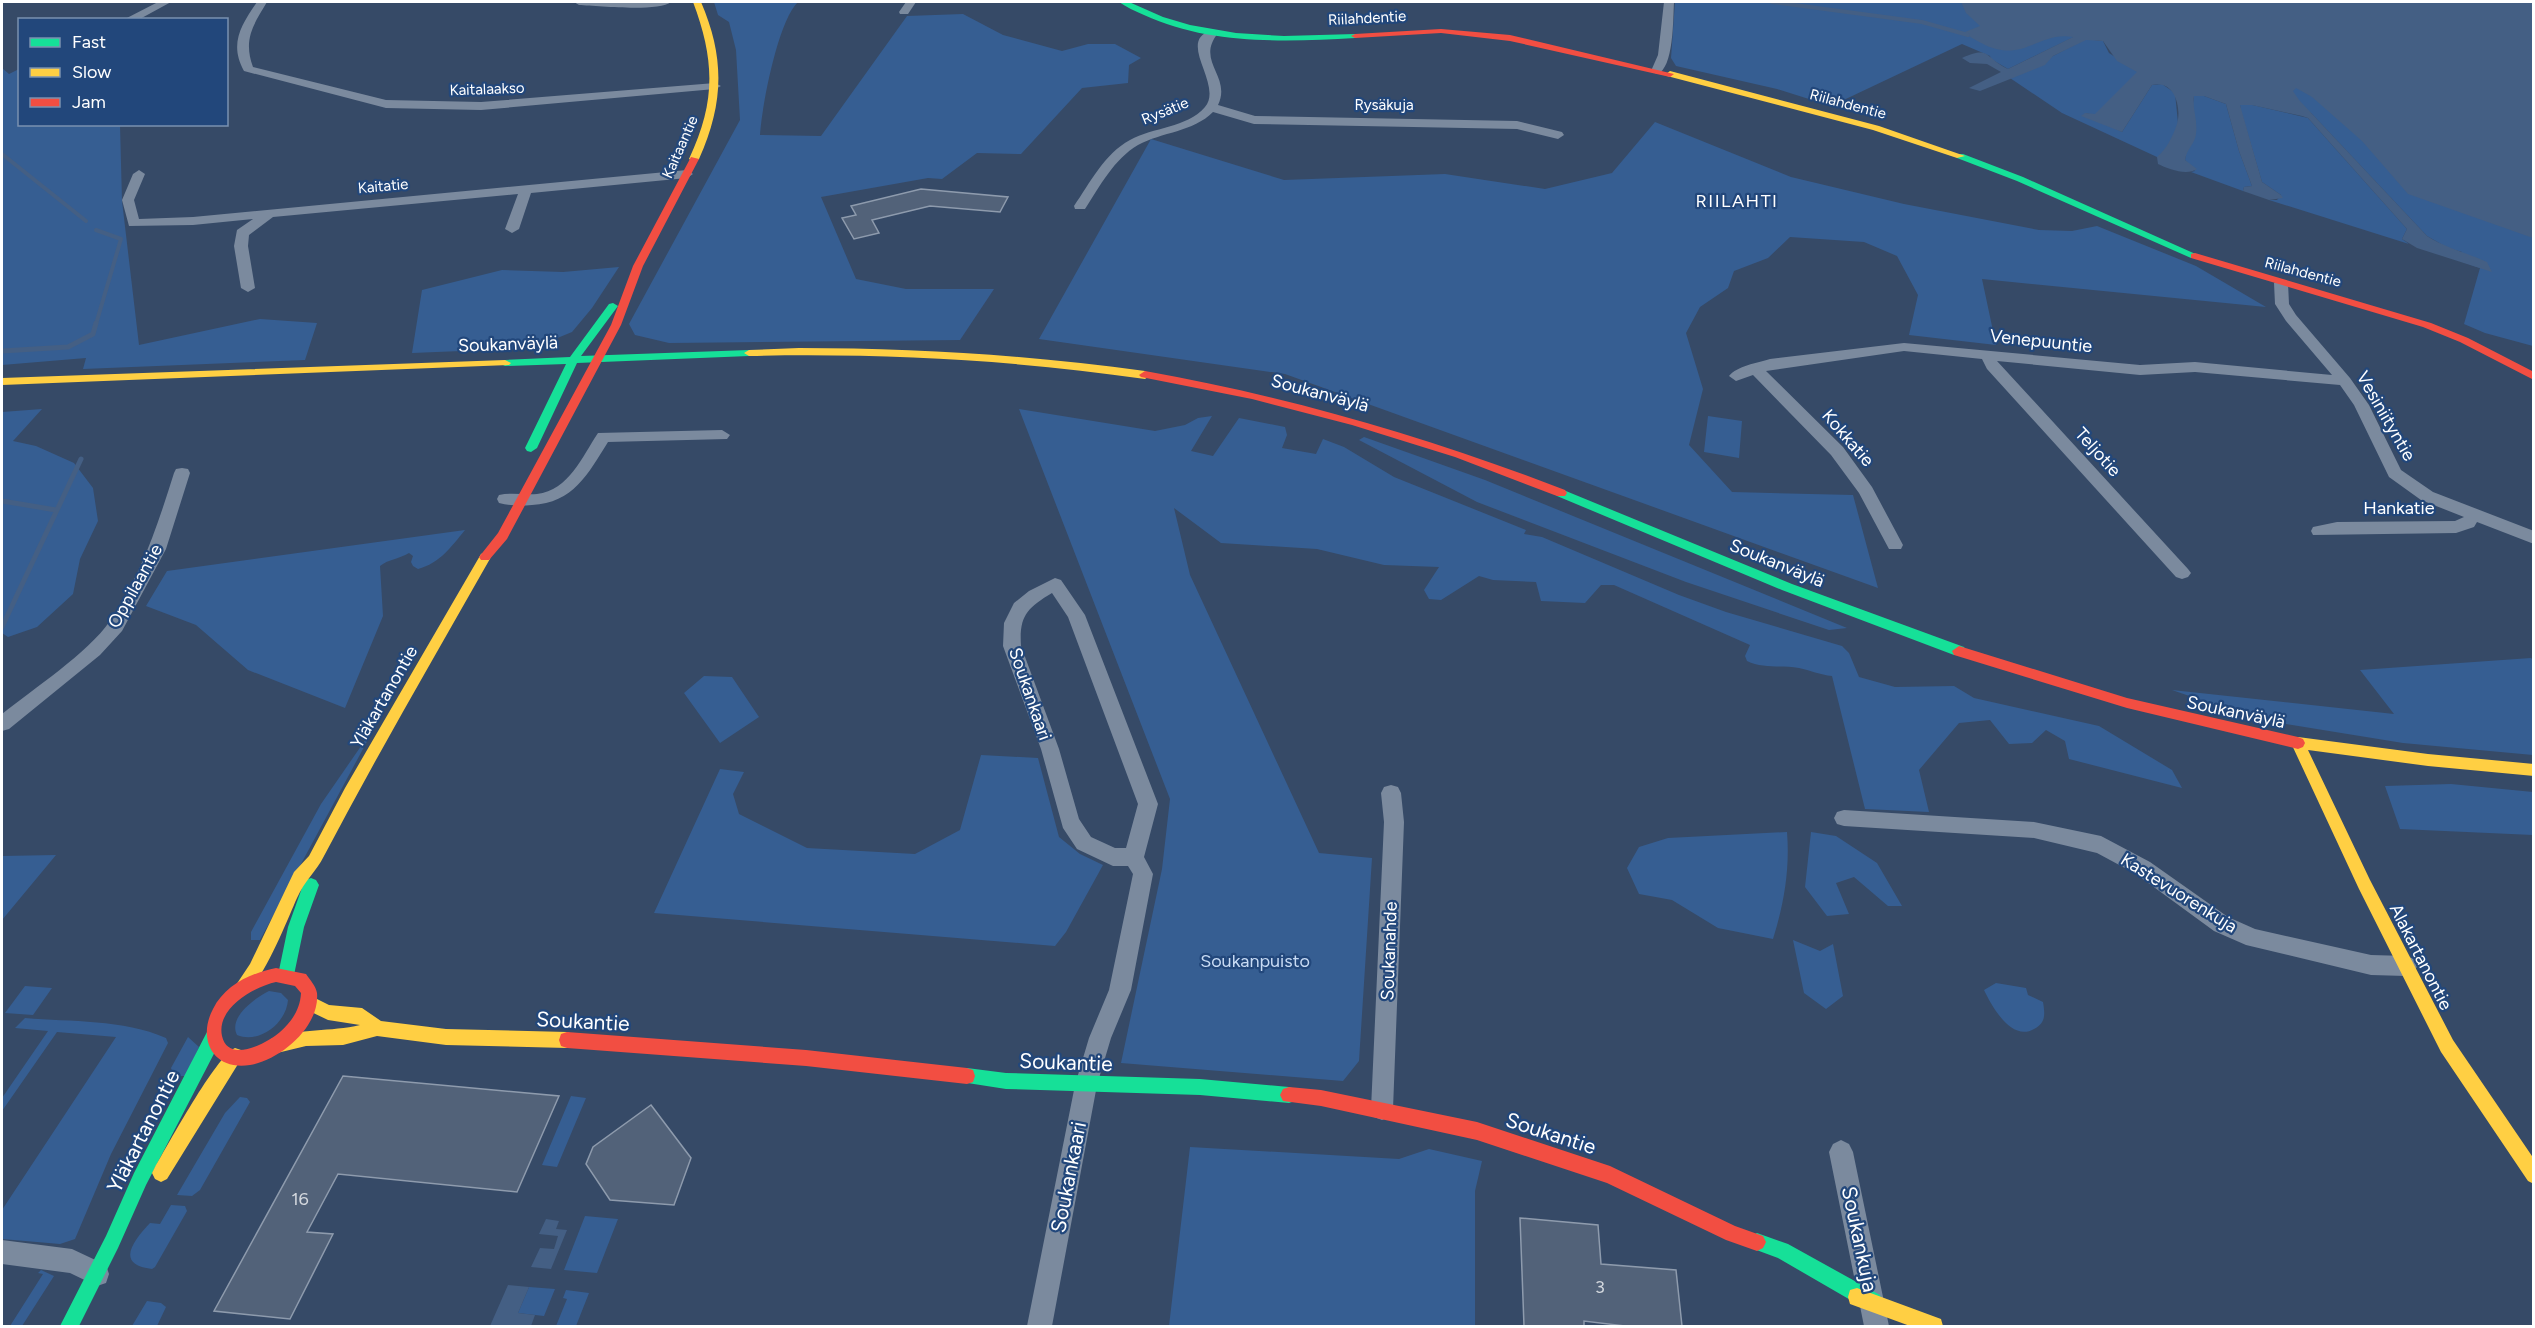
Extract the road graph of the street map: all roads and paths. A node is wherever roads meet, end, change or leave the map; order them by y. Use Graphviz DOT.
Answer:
graph roads {
  1 [pos="166,2"];
  2 [pos="262,2"];
  3 [pos="579,2"];
  4 [pos="666,2"];
  5 [pos="697,2"];
  6 [pos="911,2"];
  7 [pos="1123,2"];
  8 [pos="1669,2"];
  9 [pos="904,12"];
  10 [pos="132,18"];
  11 [pos="1212,33"];
  12 [pos="1658,71"];
  13 [pos="715,86"];
  14 [pos="1211,107"];
  15 [pos="1558,135"];
  16 [pos="140,174"];
  17 [pos="687,174"];
  18 [pos="526,190"];
  19 [pos="1080,206"];
  20 [pos="272,213"];
  21 [pos="512,229"];
  22 [pos="2281,284"];
  23 [pos="248,288"];
  24 [pos="624,295"];
  25 [pos="1988,355"];
  26 [pos="574,359"];
  27 [pos="598,359"];
  28 [pos="1015,361"];
  29 [pos="862,366"];
  30 [pos="1755,368"];
  31 [pos="608,374"];
  32 [pos="589,375"];
  33 [pos="560,376"];
  34 [pos="1737,376"];
  35 [pos="2534,377"];
  36 [pos="2345,381"];
  37 [pos="2,382"];
  38 [pos="101,392"];
  39 [pos="11,396"];
  40 [pos="722,435"];
  41 [pos="525,460"];
  42 [pos="182,473"];
  43 [pos="509,499"];
  44 [pos="2474,515"];
  45 [pos="492,527"];
  46 [pos="2319,531"];
  47 [pos="2534,538"];
  48 [pos="1895,545"];
  49 [pos="488,552"];
  50 [pos="2182,573"];
  51 [pos="2,724"];
  52 [pos="2298,743"];
  53 [pos="2534,770"];
  54 [pos="1391,793"];
  55 [pos="1844,818"];
  56 [pos="1134,856"];
  57 [pos="314,861"];
  58 [pos="2406,966"];
  59 [pos="286,975"];
  60 [pos="242,988"];
  61 [pos="309,1004"];
  62 [pos="377,1028"];
  63 [pos="213,1038"];
  64 [pos="277,1045"];
  65 [pos="235,1056"];
  66 [pos="1086,1085"];
  67 [pos="1382,1109"];
  68 [pos="1841,1152"];
  69 [pos="2534,1175"];
  70 [pos="1732,1234"];
  71 [pos="112,1242"];
  72 [pos="2,1252"];
  73 [pos="1771,1262"];
  74 [pos="1789,1271"];
  75 [pos="97,1274"];
  76 [pos="1875,1314"];
  77 [pos="69,1326"];
  78 [pos="1039,1326"];
  79 [pos="1934,1326"];
  1 -- 10 [label="street"];
  2 -- 13 [label="street, Kaitalaakso"];
  3 -- 4 [label="street"];
  5 -- 13 [label="main road, Kaitaantie"];
  6 -- 9 [label="street"];
  7 -- 11 [label="main road, Riilahdentie"];
  8 -- 12 [label="street"];
  11 -- 12 [label="main road, Riilahdentie"];
  11 -- 14 [label="street, Rysätie"];
  12 -- 22 [label="main road, Riilahdentie"];
  13 -- 17 [label="main road, Kaitaantie"];
  14 -- 15 [label="street, Rysäkuja"];
  14 -- 19 [label="street, Rysätie"];
  16 -- 20 [label="street, Kaitatie"];
  17 -- 18 [label="street, Kaitatie"];
  17 -- 24 [label="main road, Kaitaantie"];
  18 -- 20 [label="street, Kaitatie"];
  18 -- 21 [label="street"];
  20 -- 23 [label="street"];
  22 -- 35 [label="main road, Riilahdentie"];
  22 -- 36 [label="street, Vesiniityntie"];
  24 -- 26 [label="main road, Kaitaantie"];
  24 -- 27 [label="main road, Kaitaantie"];
  25 -- 30 [label="street, Venepuuntie"];
  25 -- 36 [label="street, Venepuuntie"];
  25 -- 50 [label="street, Teljotie"];
  26 -- 27 [label="main road, Soukanväylä"];
  26 -- 33 [label="main road, Kaitaantie"];
  26 -- 37 [label="main road, Soukanväylä"];
  27 -- 28 [label="main road, Soukanväylä"];
  27 -- 32 [label="main road, Kaitaantie"];
  28 -- 29 [label="main road, Soukanväylä"];
  28 -- 52 [label="main road, Soukanväylä"];
  30 -- 34 [label="street, Venepuuntie"];
  30 -- 48 [label="street, Kokkatie"];
  31 -- 32 [label="main road, Soukanväylä"];
  32 -- 33 [label="main road, Soukanväylä"];
  32 -- 43 [label="main road, Yläkartanontie"];
  33 -- 41 [label="main road"];
  36 -- 44 [label="street, Vesiniityntie"];
  38 -- 39 [label="main road"];
  40 -- 43 [label="street"];
  42 -- 51 [label="street, Oppilaantie"];
  43 -- 49 [label="main road, Yläkartanontie"];
  44 -- 46 [label="street, Hankatie"];
  44 -- 47 [label="street, Vesiniityntie"];
  45 -- 49 [label="main road, Yläkartanontie"];
  49 -- 57 [label="main road, Yläkartanontie"];
  52 -- 53 [label="main road, Soukanväylä"];
  52 -- 58 [label="main road, Alakartanontie"];
  54 -- 67 [label="street, Soukanahde"];
  55 -- 58 [label="street, Kastevuorenkuja"];
  56 -- 56 [label="street, Soukankaari"];
  56 -- 66 [label="street, Soukankaari"];
  57 -- 59 [label="main road, Yläkartanontie"];
  57 -- 60 [label="main road, Yläkartanontie"];
  58 -- 69 [label="main road, Alakartanontie"];
  59 -- 60 [label="main road"];
  59 -- 61 [label="main road"];
  60 -- 63 [label="main road"];
  61 -- 62 [label="main road, Soukantie"];
  61 -- 64 [label="main road"];
  62 -- 64 [label="main road, Soukantie"];
  62 -- 66 [label="main road, Soukantie"];
  63 -- 65 [label="main road"];
  63 -- 71 [label="main road, Yläkartanontie"];
  64 -- 65 [label="main road"];
  65 -- 71 [label="main road, Yläkartanontie"];
  66 -- 67 [label="main road, Soukantie"];
  66 -- 78 [label="street, Soukankaari"];
  67 -- 70 [label="main road, Soukantie"];
  68 -- 76 [label="street, Soukankuja"];
  70 -- 73 [label="main road, Soukantie"];
  70 -- 76 [label="main road, Soukantie"];
  71 -- 75 [label="main road, Yläkartanontie"];
  72 -- 75 [label="street"];
  74 -- 76 [label="main road, Soukantie"];
  75 -- 77 [label="main road, Yläkartanontie"];
  76 -- 79 [label="main road, Soukantie"];
}
